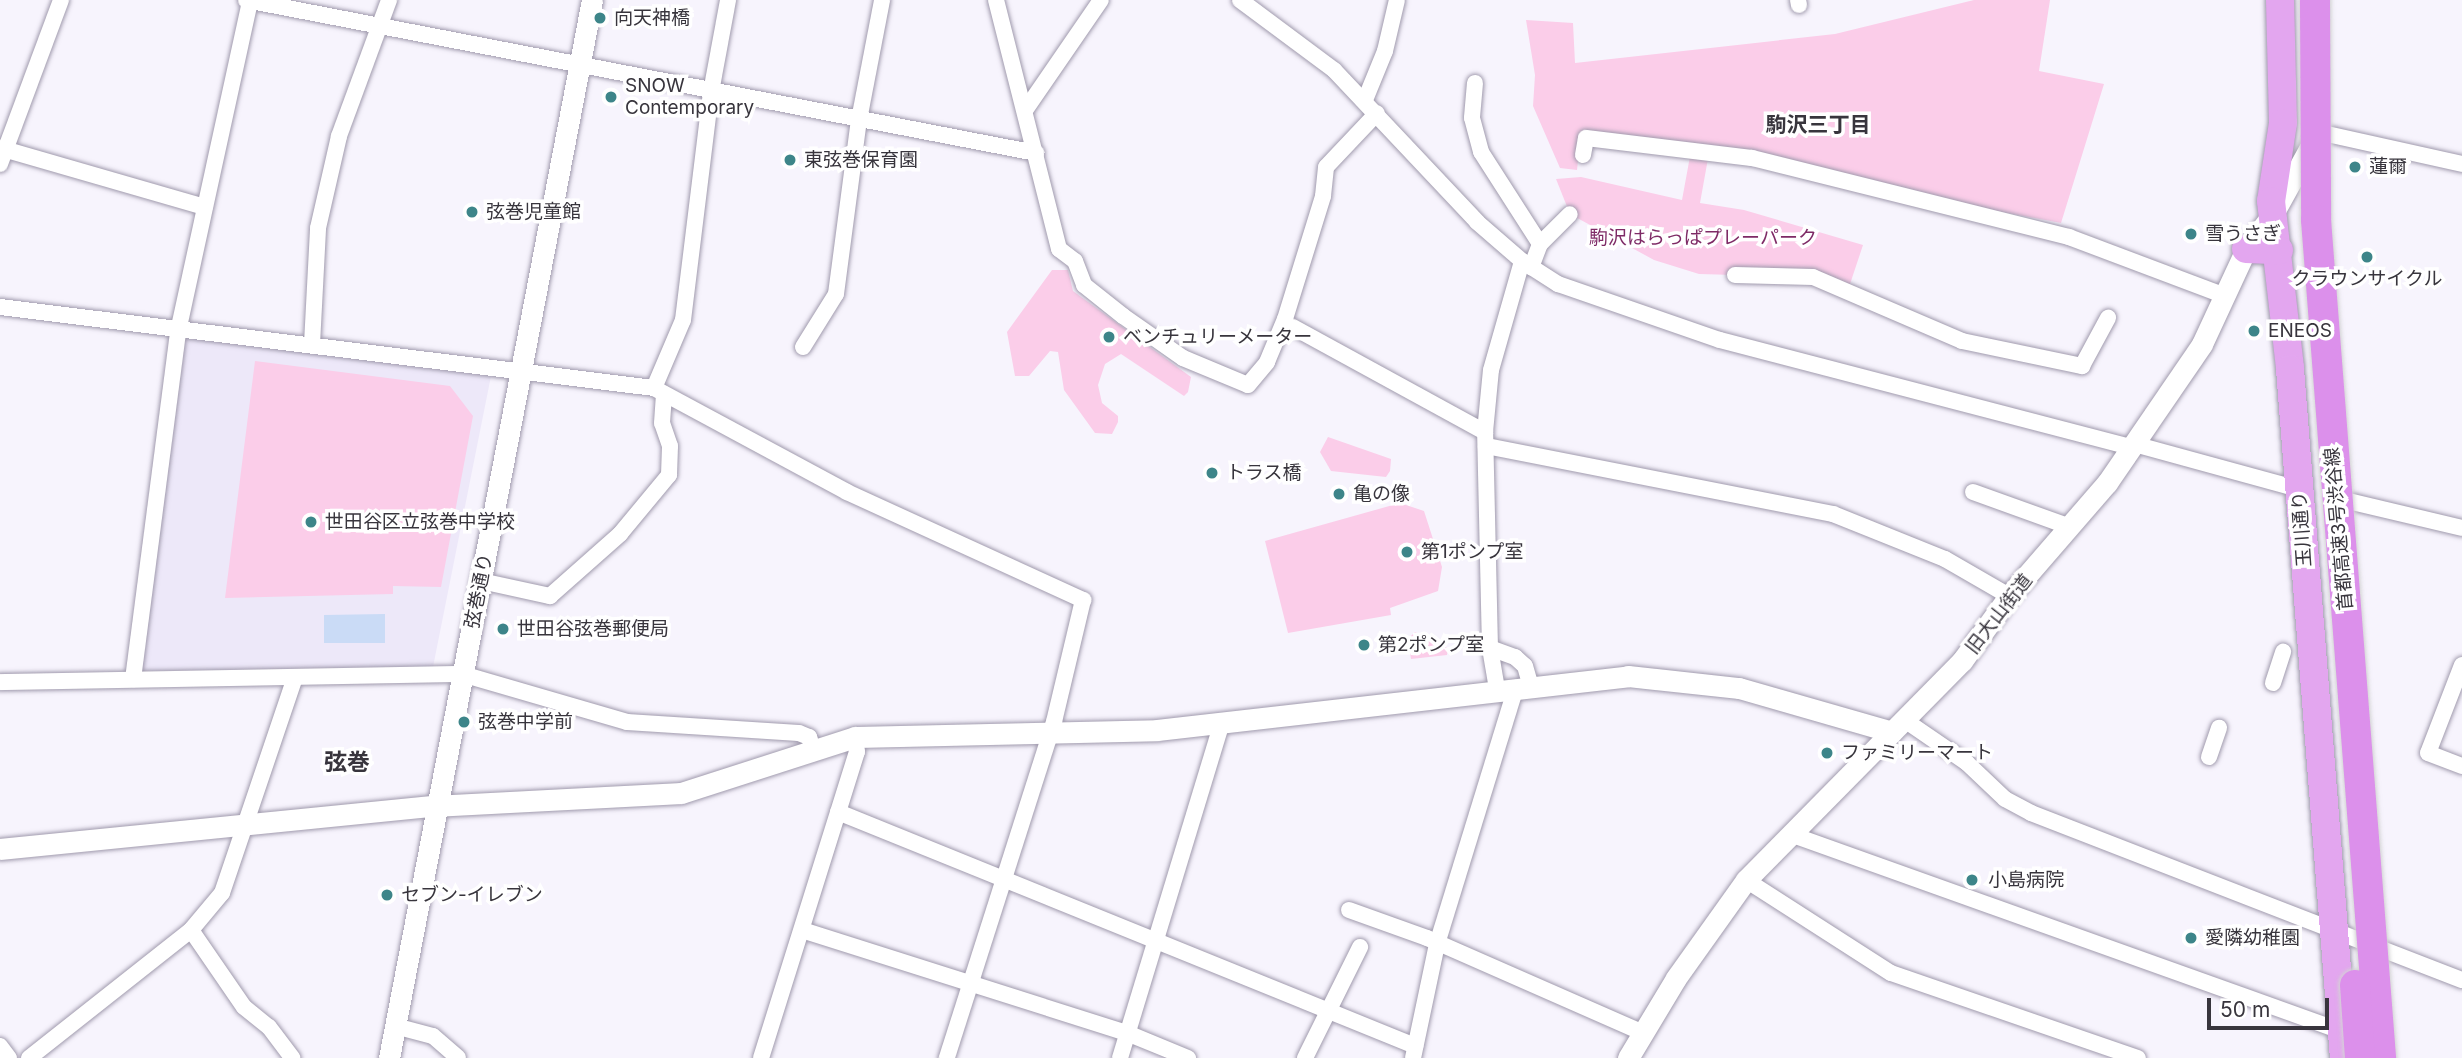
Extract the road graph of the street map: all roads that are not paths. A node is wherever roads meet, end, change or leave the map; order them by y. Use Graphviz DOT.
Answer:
graph roads {
  1 [pos="61,0"];
  2 [pos="248,0"];
  3 [pos="389,0"];
  4 [pos="592,0"];
  5 [pos="729,0"];
  6 [pos="882,0"];
  7 [pos="996,0"];
  8 [pos="1101,0"];
  9 [pos="1240,0"];
  10 [pos="1396,0"];
  11 [pos="2280,0"];
  12 [pos="2295,0"];
  13 [pos="2315,0"];
  14 [pos="2326,0"];
  15 [pos="378,26"];
  16 [pos="579,66"];
  17 [pos="1475,83"];
  18 [pos="711,92"];
  19 [pos="1365,100"];
  20 [pos="1026,109"];
  21 [pos="1377,113"];
  22 [pos="859,120"];
  23 [pos="2318,132"];
  24 [pos="1037,153"];
  25 [pos="1,154"];
  26 [pos="1583,155"];
  27 [pos="2462,164"];
  28 [pos="205,207"];
  29 [pos="1570,214"];
  30 [pos="2273,214"];
  31 [pos="1540,244"];
  32 [pos="2246,249"];
  33 [pos="2279,250"];
  34 [pos="1526,264"];
  35 [pos="1735,275"];
  36 [pos="2225,296"];
  37 [pos="0,307"];
  38 [pos="2108,318"];
  39 [pos="179,327"];
  40 [pos="1293,327"];
  41 [pos="312,345"];
  42 [pos="803,346"];
  43 [pos="521,372"];
  44 [pos="659,391"];
  45 [pos="1486,439"];
  46 [pos="2133,446"];
  47 [pos="2298,489"];
  48 [pos="1973,492"];
  49 [pos="2348,500"];
  50 [pos="2070,527"];
  51 [pos="2462,528"];
  52 [pos="481,581"];
  53 [pos="2009,596"];
  54 [pos="1490,648"];
  55 [pos="2283,652"];
  56 [pos="2462,665"];
  57 [pos="462,674"];
  58 [pos="295,677"];
  59 [pos="133,679"];
  60 [pos="0,681"];
  61 [pos="2273,683"];
  62 [pos="1514,687"];
  63 [pos="1222,723"];
  64 [pos="1899,726"];
  65 [pos="2219,728"];
  66 [pos="1049,734"];
  67 [pos="855,737"];
  68 [pos="814,752"];
  69 [pos="2209,757"];
  70 [pos="2462,766"];
  71 [pos="435,807"];
  72 [pos="838,812"];
  73 [pos="245,827"];
  74 [pos="1790,834"];
  75 [pos="0,849"];
  76 [pos="1003,878"];
  77 [pos="1746,880"];
  78 [pos="1349,910"];
  79 [pos="2333,927"];
  80 [pos="191,930"];
  81 [pos="802,930"];
  82 [pos="1157,940"];
  83 [pos="1437,944"];
  84 [pos="1360,947"];
  85 [pos="2383,948"];
  86 [pos="2462,980"];
  87 [pos="969,984"];
  88 [pos="1328,1009"];
  89 [pos="395,1026"];
  90 [pos="1127,1033"];
  91 [pos="1643,1033"];
  92 [pos="2342,1045"];
  93 [pos="0,1046"];
  94 [pos="1414,1052"];
  95 [pos="9,1058"];
  96 [pos="29,1058"];
  97 [pos="292,1058"];
  98 [pos="389,1058"];
  99 [pos="458,1058"];
  100 [pos="761,1058"];
  101 [pos="947,1058"];
  102 [pos="1120,1058"];
  103 [pos="1188,1058"];
  104 [pos="1305,1058"];
  105 [pos="1628,1058"];
  106 [pos="2138,1058"];
  107 [pos="2360,1058"];
  108 [pos="2381,1058"];
  109 [pos="2391,1058"];
  1 -- 25 [label="street"];
  2 -- 15 [label="street"];
  2 -- 28 [label="street"];
  3 -- 15 [label="street"];
  4 -- 16 [label="street, 弦巻通り"];
  5 -- 18 [label="street"];
  6 -- 22 [label="street"];
  7 -- 20 [label="street"];
  8 -- 20 [label="street"];
  9 -- 19 [label="street"];
  10 -- 19 [label="street"];
  11 -- 30 [label="highway, 玉川通り"];
  12 -- 107 [label="highway, 首都高速3号渋谷線, bridge"];
  13 -- 108 [label="highway, 首都高速3号渋谷線, bridge"];
  14 -- 23 [label="highway"];
  15 -- 16 [label="street"];
  15 -- 41 [label="street"];
  16 -- 18 [label="street"];
  16 -- 43 [label="street, 弦巻通り"];
  17 -- 31 [label="street"];
  18 -- 22 [label="street"];
  18 -- 44 [label="street"];
  19 -- 21 [label="street"];
  20 -- 24 [label="street"];
  21 -- 24 [label="street"];
  21 -- 34 [label="street"];
  22 -- 24 [label="street"];
  22 -- 42 [label="street"];
  23 -- 27 [label="street"];
  23 -- 30 [label="street, 旧大山街道"];
  23 -- 49 [label="highway"];
  25 -- 28 [label="street"];
  26 -- 36 [label="street"];
  28 -- 39 [label="street"];
  29 -- 31 [label="street"];
  30 -- 32 [label="street, 旧大山街道"];
  30 -- 33 [label="highway, 玉川通り"];
  31 -- 34 [label="street"];
  32 -- 33 [label="highway"];
  32 -- 36 [label="street, 旧大山街道"];
  33 -- 47 [label="highway, 玉川通り"];
  34 -- 45 [label="street"];
  34 -- 46 [label="street"];
  35 -- 38 [label="street"];
  36 -- 46 [label="street, 旧大山街道"];
  37 -- 39 [label="street"];
  39 -- 41 [label="street"];
  39 -- 59 [label="street"];
  40 -- 45 [label="street"];
  41 -- 43 [label="street"];
  43 -- 44 [label="street"];
  43 -- 52 [label="street, 弦巻通り"];
  44 -- 52 [label="street"];
  44 -- 66 [label="street"];
  45 -- 53 [label="street"];
  45 -- 54 [label="street"];
  46 -- 47 [label="street"];
  46 -- 50 [label="street, 旧大山街道"];
  47 -- 79 [label="highway, 玉川通り"];
  48 -- 50 [label="street"];
  49 -- 51 [label="street"];
  49 -- 85 [label="highway"];
  50 -- 53 [label="street, 旧大山街道"];
  52 -- 57 [label="street, 弦巻通り"];
  53 -- 64 [label="street, 旧大山街道"];
  54 -- 62 [label="street"];
  54 -- 62 [label="street"];
  55 -- 61 [label="street"];
  56 -- 70 [label="street"];
  57 -- 58 [label="street"];
  57 -- 68 [label="street"];
  57 -- 71 [label="street, 弦巻通り"];
  58 -- 59 [label="street"];
  58 -- 73 [label="street"];
  59 -- 60 [label="street"];
  62 -- 63 [label="street"];
  62 -- 64 [label="street"];
  62 -- 83 [label="street"];
  63 -- 66 [label="street"];
  63 -- 82 [label="street"];
  64 -- 74 [label="street, 旧大山街道"];
  64 -- 79 [label="street"];
  65 -- 69 [label="street"];
  66 -- 67 [label="street"];
  66 -- 76 [label="street"];
  67 -- 68 [label="street"];
  67 -- 72 [label="street"];
  68 -- 71 [label="street"];
  71 -- 73 [label="street"];
  71 -- 89 [label="street, 弦巻通り"];
  72 -- 76 [label="street"];
  72 -- 81 [label="street"];
  73 -- 75 [label="street"];
  73 -- 80 [label="street"];
  74 -- 77 [label="street, 旧大山街道"];
  74 -- 92 [label="street"];
  76 -- 82 [label="street"];
  76 -- 87 [label="street"];
  77 -- 91 [label="street, 旧大山街道"];
  77 -- 106 [label="street"];
  78 -- 83 [label="street"];
  79 -- 85 [label="street"];
  79 -- 92 [label="highway, 玉川通り"];
  80 -- 96 [label="street"];
  80 -- 97 [label="street"];
  81 -- 87 [label="street"];
  81 -- 100 [label="street"];
  82 -- 88 [label="street"];
  82 -- 90 [label="street"];
  83 -- 91 [label="street"];
  83 -- 94 [label="street"];
  84 -- 88 [label="street"];
  85 -- 86 [label="street"];
  85 -- 109 [label="highway"];
  87 -- 90 [label="street"];
  87 -- 101 [label="street"];
  88 -- 94 [label="street"];
  88 -- 104 [label="street"];
  89 -- 98 [label="street, 弦巻通り"];
  89 -- 99 [label="street"];
  90 -- 102 [label="street"];
  90 -- 103 [label="street"];
  91 -- 105 [label="street, 旧大山街道"];
  93 -- 95 [label="street"];
}
